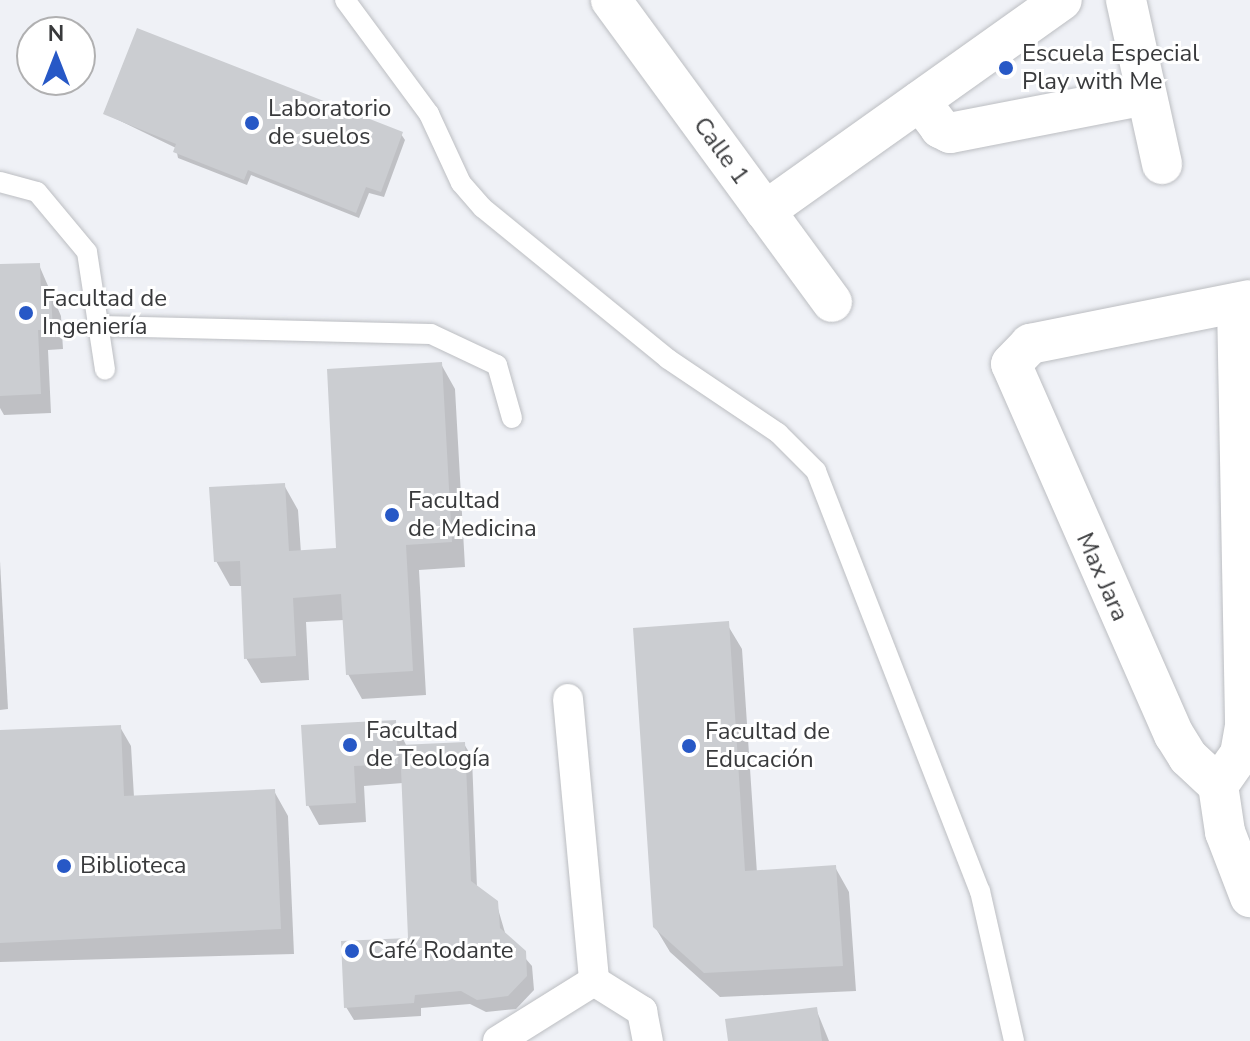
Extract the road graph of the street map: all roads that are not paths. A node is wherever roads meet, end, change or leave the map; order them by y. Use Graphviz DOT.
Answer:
graph roads {
  1 [pos="345,0"];
  2 [pos="1062,0"];
  3 [pos="1126,0"];
  4 [pos="625,5"];
  5 [pos="1146,95"];
  6 [pos="920,101"];
  7 [pos="1162,164"];
  8 [pos="0,182"];
  9 [pos="765,211"];
  10 [pos="832,302"];
  11 [pos="1243,302"];
  12 [pos="100,326"];
  13 [pos="105,370"];
  14 [pos="512,418"];
  15 [pos="568,699"];
  16 [pos="1218,785"];
  17 [pos="1250,897"];
  18 [pos="594,981"];
  19 [pos="498,1041"];
  20 [pos="648,1041"];
  21 [pos="1014,1041"];
  1 -- 21 [label="lane"];
  2 -- 6 [label="street"];
  3 -- 5 [label="street"];
  4 -- 9 [label="street, Calle 1"];
  5 -- 6 [label="street"];
  5 -- 7 [label="street"];
  6 -- 9 [label="street"];
  8 -- 12 [label="lane"];
  9 -- 10 [label="street, Calle 1"];
  11 -- 16 [label="street"];
  11 -- 16 [label="street, Max Jara"];
  12 -- 13 [label="lane"];
  12 -- 14 [label="lane"];
  15 -- 18 [label="street"];
  16 -- 17 [label="street"];
  18 -- 19 [label="street"];
  18 -- 20 [label="street"];
}
